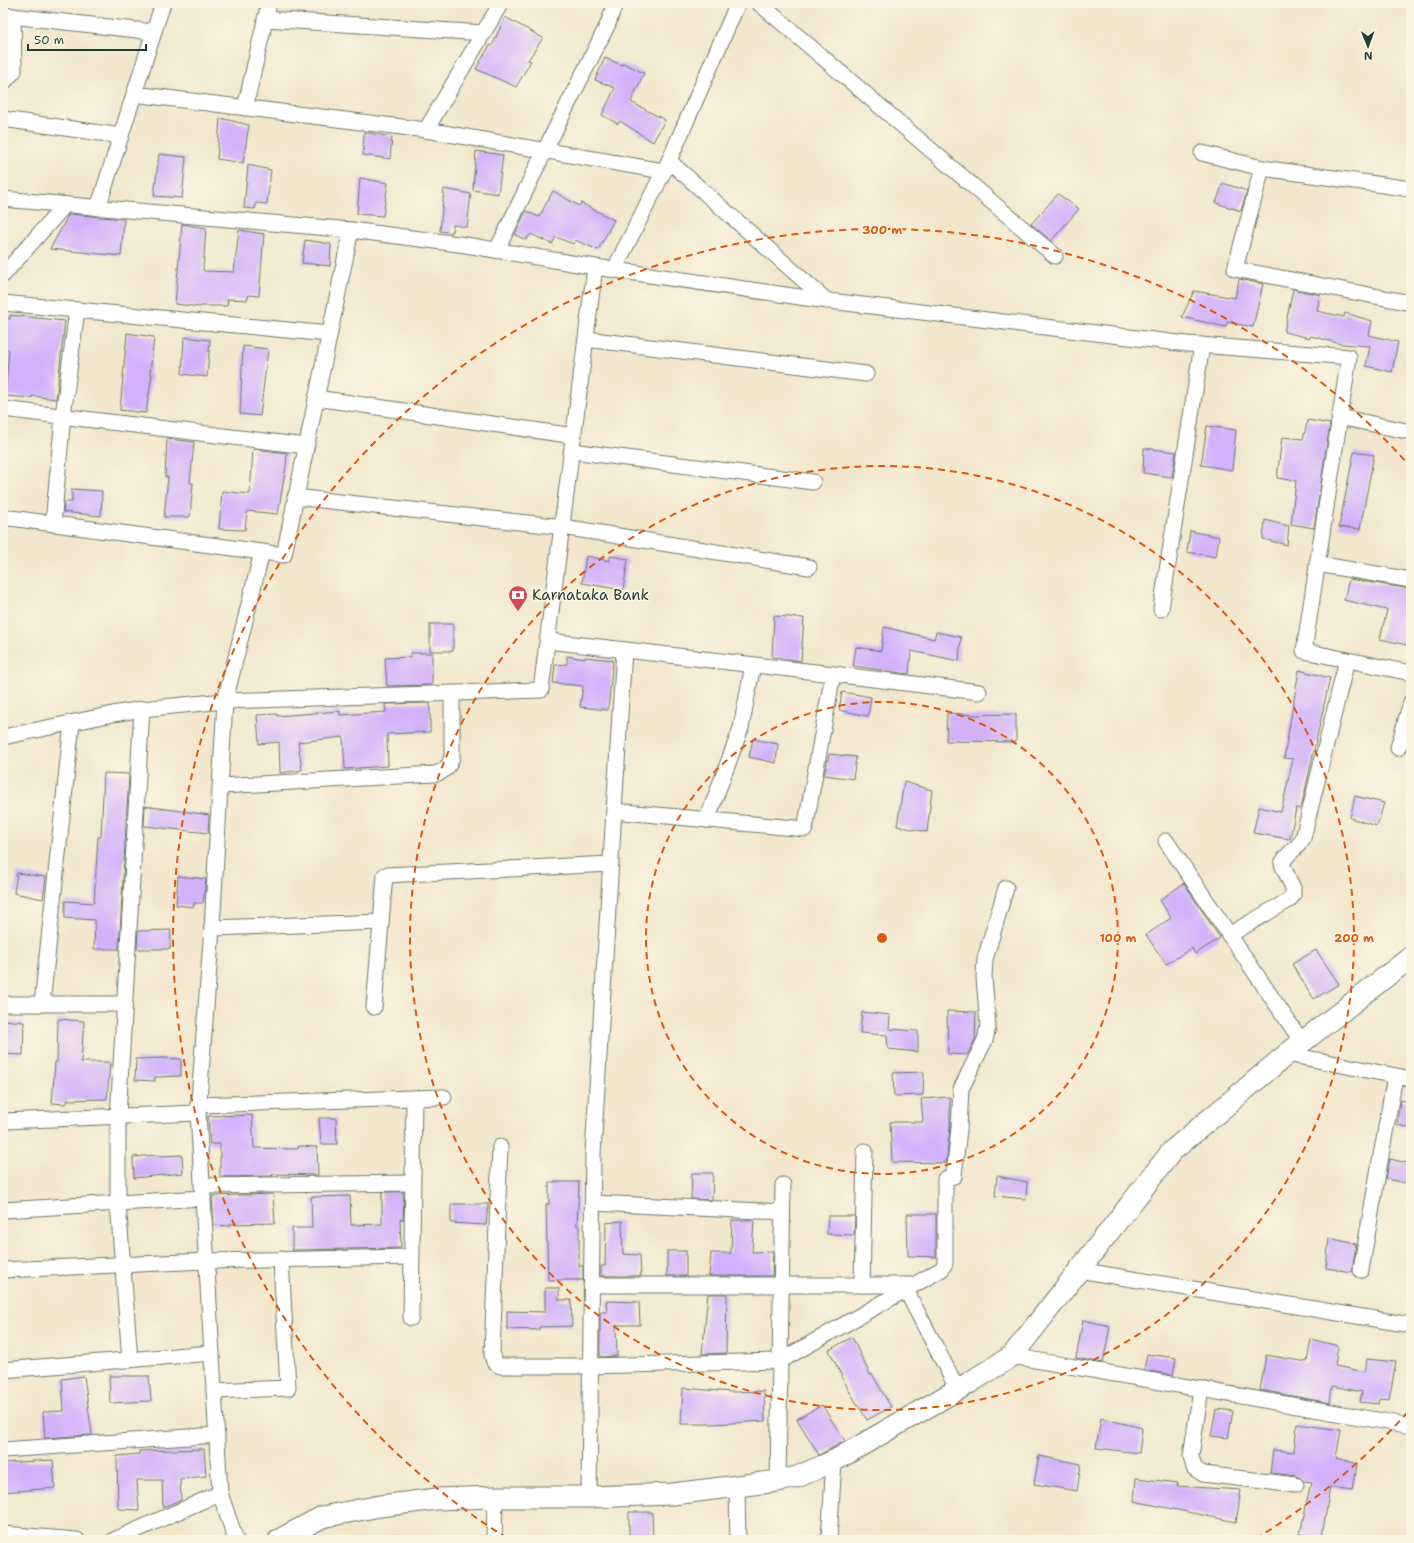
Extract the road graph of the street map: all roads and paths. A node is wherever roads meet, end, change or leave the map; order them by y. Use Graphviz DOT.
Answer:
graph roads {
  1 [pos="163,3"];
  2 [pos="269,3"];
  3 [pos="501,3"];
  4 [pos="615,3"];
  5 [pos="738,3"];
  6 [pos="759,3"];
  7 [pos="8,15"];
  8 [pos="265,19"];
  9 [pos="154,32"];
  10 [pos="484,33"];
  11 [pos="3,83"];
  12 [pos="134,94"];
  13 [pos="245,108"];
  14 [pos="3,119"];
  15 [pos="426,130"];
  16 [pos="121,136"];
  17 [pos="545,150"];
  18 [pos="1202,153"];
  19 [pos="666,166"];
  20 [pos="1262,168"];
  21 [pos="1411,189"];
  22 [pos="3,199"];
  23 [pos="65,205"];
  24 [pos="98,208"];
  25 [pos="351,230"];
  26 [pos="497,250"];
  27 [pos="1055,256"];
  28 [pos="595,267"];
  29 [pos="614,270"];
  30 [pos="3,275"];
  31 [pos="827,301"];
  32 [pos="3,303"];
  33 [pos="1411,304"];
  34 [pos="77,310"];
  35 [pos="329,334"];
  36 [pos="586,340"];
  37 [pos="1202,345"];
  38 [pos="866,374"];
  39 [pos="316,398"];
  40 [pos="3,408"];
  41 [pos="64,416"];
  42 [pos="1339,417"];
  43 [pos="1411,432"];
  44 [pos="574,436"];
  45 [pos="306,446"];
  46 [pos="572,451"];
  47 [pos="813,482"];
  48 [pos="295,497"];
  49 [pos="3,517"];
  50 [pos="53,524"];
  51 [pos="563,528"];
  52 [pos="262,552"];
  53 [pos="1317,564"];
  54 [pos="809,567"];
  55 [pos="1411,580"];
  56 [pos="1161,609"];
  57 [pos="548,641"];
  58 [pos="624,650"];
  59 [pos="1347,660"];
  60 [pos="753,664"];
  61 [pos="1411,673"];
  62 [pos="833,674"];
  63 [pos="978,692"];
  64 [pos="452,693"];
  65 [pos="225,701"];
  66 [pos="1411,702"];
  67 [pos="142,709"];
  68 [pos="72,723"];
  69 [pos="3,737"];
  70 [pos="1398,748"];
  71 [pos="220,786"];
  72 [pos="614,811"];
  73 [pos="707,820"];
  74 [pos="1166,841"];
  75 [pos="611,864"];
  76 [pos="1006,888"];
  77 [pos="381,922"];
  78 [pos="212,928"];
  79 [pos="1229,934"];
  80 [pos="1411,958"];
  81 [pos="3,1004"];
  82 [pos="42,1004"];
  83 [pos="125,1004"];
  84 [pos="374,1007"];
  85 [pos="1295,1048"];
  86 [pos="1395,1076"];
  87 [pos="1411,1079"];
  88 [pos="444,1097"];
  89 [pos="414,1098"];
  90 [pos="198,1109"];
  91 [pos="118,1116"];
  92 [pos="3,1121"];
  93 [pos="500,1147"];
  94 [pos="864,1151"];
  95 [pos="412,1183"];
  96 [pos="783,1184"];
  97 [pos="203,1192"];
  98 [pos="118,1203"];
  99 [pos="593,1203"];
  100 [pos="3,1210"];
  101 [pos="782,1212"];
  102 [pos="412,1257"];
  103 [pos="281,1259"];
  104 [pos="206,1261"];
  105 [pos="121,1264"];
  106 [pos="3,1270"];
  107 [pos="1078,1270"];
  108 [pos="1361,1270"];
  109 [pos="591,1285"];
  110 [pos="782,1285"];
  111 [pos="862,1285"];
  112 [pos="909,1287"];
  113 [pos="411,1318"];
  114 [pos="1411,1326"];
  115 [pos="212,1353"];
  116 [pos="1007,1359"];
  117 [pos="130,1360"];
  118 [pos="780,1361"];
  119 [pos="590,1366"];
  120 [pos="3,1370"];
  121 [pos="964,1386"];
  122 [pos="1201,1389"];
  123 [pos="214,1391"];
  124 [pos="1411,1426"];
  125 [pos="217,1435"];
  126 [pos="3,1450"];
  127 [pos="834,1461"];
  128 [pos="778,1481"];
  129 [pos="1296,1485"];
  130 [pos="737,1486"];
  131 [pos="220,1492"];
  132 [pos="495,1497"];
  133 [pos="589,1497"];
  134 [pos="3,1534"];
  135 [pos="77,1540"];
  136 [pos="114,1540"];
  137 [pos="236,1540"];
  138 [pos="279,1540"];
  139 [pos="494,1540"];
  140 [pos="738,1540"];
  141 [pos="829,1540"];
  1 -- 9 [label="street"];
  2 -- 8 [label="street"];
  3 -- 10 [label="street"];
  4 -- 17 [label="street"];
  5 -- 19 [label="street"];
  6 -- 27 [label="street"];
  7 -- 9 [label="street"];
  7 -- 11 [label="street"];
  8 -- 10 [label="street"];
  8 -- 13 [label="street"];
  9 -- 12 [label="street"];
  10 -- 15 [label="street"];
  12 -- 13 [label="street"];
  12 -- 16 [label="street"];
  13 -- 15 [label="street"];
  14 -- 16 [label="street"];
  15 -- 17 [label="street"];
  16 -- 24 [label="street"];
  17 -- 19 [label="street"];
  17 -- 26 [label="street"];
  18 -- 20 [label="street"];
  19 -- 29 [label="street"];
  19 -- 31 [label="street"];
  20 -- 21 [label="street"];
  20 -- 33 [label="street"];
  22 -- 23 [label="street"];
  23 -- 24 [label="street"];
  23 -- 30 [label="street"];
  24 -- 25 [label="street"];
  25 -- 26 [label="street"];
  25 -- 35 [label="street"];
  26 -- 28 [label="street"];
  28 -- 29 [label="street"];
  28 -- 36 [label="street"];
  29 -- 31 [label="street"];
  31 -- 37 [label="street"];
  32 -- 34 [label="street"];
  34 -- 35 [label="street"];
  34 -- 41 [label="street"];
  35 -- 39 [label="street"];
  36 -- 38 [label="street"];
  36 -- 44 [label="street"];
  37 -- 42 [label="street"];
  37 -- 56 [label="street"];
  39 -- 44 [label="street"];
  39 -- 45 [label="street"];
  40 -- 41 [label="street"];
  41 -- 45 [label="street"];
  41 -- 50 [label="street"];
  42 -- 43 [label="street"];
  42 -- 53 [label="street"];
  44 -- 46 [label="street"];
  45 -- 48 [label="street"];
  46 -- 47 [label="street"];
  46 -- 51 [label="street"];
  48 -- 51 [label="street"];
  48 -- 52 [label="street"];
  49 -- 50 [label="street"];
  50 -- 52 [label="street"];
  51 -- 54 [label="street"];
  51 -- 57 [label="street"];
  52 -- 65 [label="street"];
  53 -- 55 [label="street"];
  53 -- 59 [label="street"];
  57 -- 58 [label="street"];
  57 -- 64 [label="street"];
  58 -- 60 [label="street"];
  58 -- 72 [label="street"];
  59 -- 61 [label="street"];
  59 -- 79 [label="street"];
  60 -- 62 [label="street"];
  60 -- 73 [label="street"];
  62 -- 63 [label="street"];
  62 -- 73 [label="street"];
  64 -- 65 [label="street"];
  64 -- 71 [label="street"];
  65 -- 67 [label="street"];
  65 -- 71 [label="street"];
  66 -- 70 [label="street"];
  67 -- 68 [label="street"];
  67 -- 83 [label="street"];
  68 -- 69 [label="street"];
  68 -- 82 [label="street"];
  71 -- 78 [label="street"];
  72 -- 73 [label="street"];
  72 -- 75 [label="street"];
  74 -- 79 [label="street"];
  75 -- 77 [label="street"];
  75 -- 99 [label="street"];
  76 -- 112 [label="street"];
  77 -- 78 [label="street"];
  77 -- 84 [label="street"];
  78 -- 90 [label="street"];
  79 -- 85 [label="street"];
  80 -- 85 [label="street"];
  81 -- 82 [label="street"];
  82 -- 83 [label="street"];
  83 -- 91 [label="street"];
  85 -- 86 [label="street"];
  85 -- 107 [label="street"];
  86 -- 87 [label="street"];
  86 -- 108 [label="street"];
  88 -- 89 [label="street"];
  89 -- 90 [label="street"];
  89 -- 95 [label="street"];
  90 -- 91 [label="street"];
  90 -- 97 [label="street"];
  91 -- 92 [label="street"];
  91 -- 98 [label="street"];
  93 -- 119 [label="street"];
  94 -- 111 [label="street"];
  95 -- 97 [label="street"];
  95 -- 102 [label="street"];
  96 -- 101 [label="street"];
  97 -- 98 [label="street"];
  97 -- 104 [label="street"];
  98 -- 100 [label="street"];
  98 -- 105 [label="street"];
  99 -- 101 [label="street"];
  99 -- 109 [label="street"];
  101 -- 110 [label="street"];
  102 -- 103 [label="street"];
  102 -- 113 [label="street"];
  103 -- 104 [label="street"];
  103 -- 123 [label="street"];
  104 -- 105 [label="street"];
  104 -- 115 [label="street"];
  105 -- 106 [label="street"];
  105 -- 117 [label="street"];
  107 -- 114 [label="street"];
  107 -- 116 [label="street"];
  109 -- 110 [label="street"];
  109 -- 119 [label="street"];
  110 -- 111 [label="street"];
  110 -- 118 [label="street"];
  111 -- 112 [label="street"];
  112 -- 118 [label="street"];
  112 -- 121 [label="street"];
  115 -- 117 [label="street"];
  115 -- 123 [label="street"];
  116 -- 121 [label="street"];
  116 -- 122 [label="street"];
  117 -- 120 [label="street"];
  118 -- 119 [label="street"];
  118 -- 128 [label="street"];
  119 -- 133 [label="street"];
  121 -- 127 [label="street"];
  122 -- 124 [label="street"];
  122 -- 129 [label="street"];
  123 -- 125 [label="street"];
  125 -- 126 [label="street"];
  125 -- 131 [label="street"];
  127 -- 128 [label="street"];
  127 -- 141 [label="street"];
  128 -- 130 [label="street"];
  130 -- 133 [label="street"];
  130 -- 140 [label="street"];
  131 -- 136 [label="street"];
  131 -- 137 [label="street"];
  132 -- 133 [label="street"];
  132 -- 138 [label="street"];
  132 -- 139 [label="street"];
  134 -- 135 [label="street"];
}
